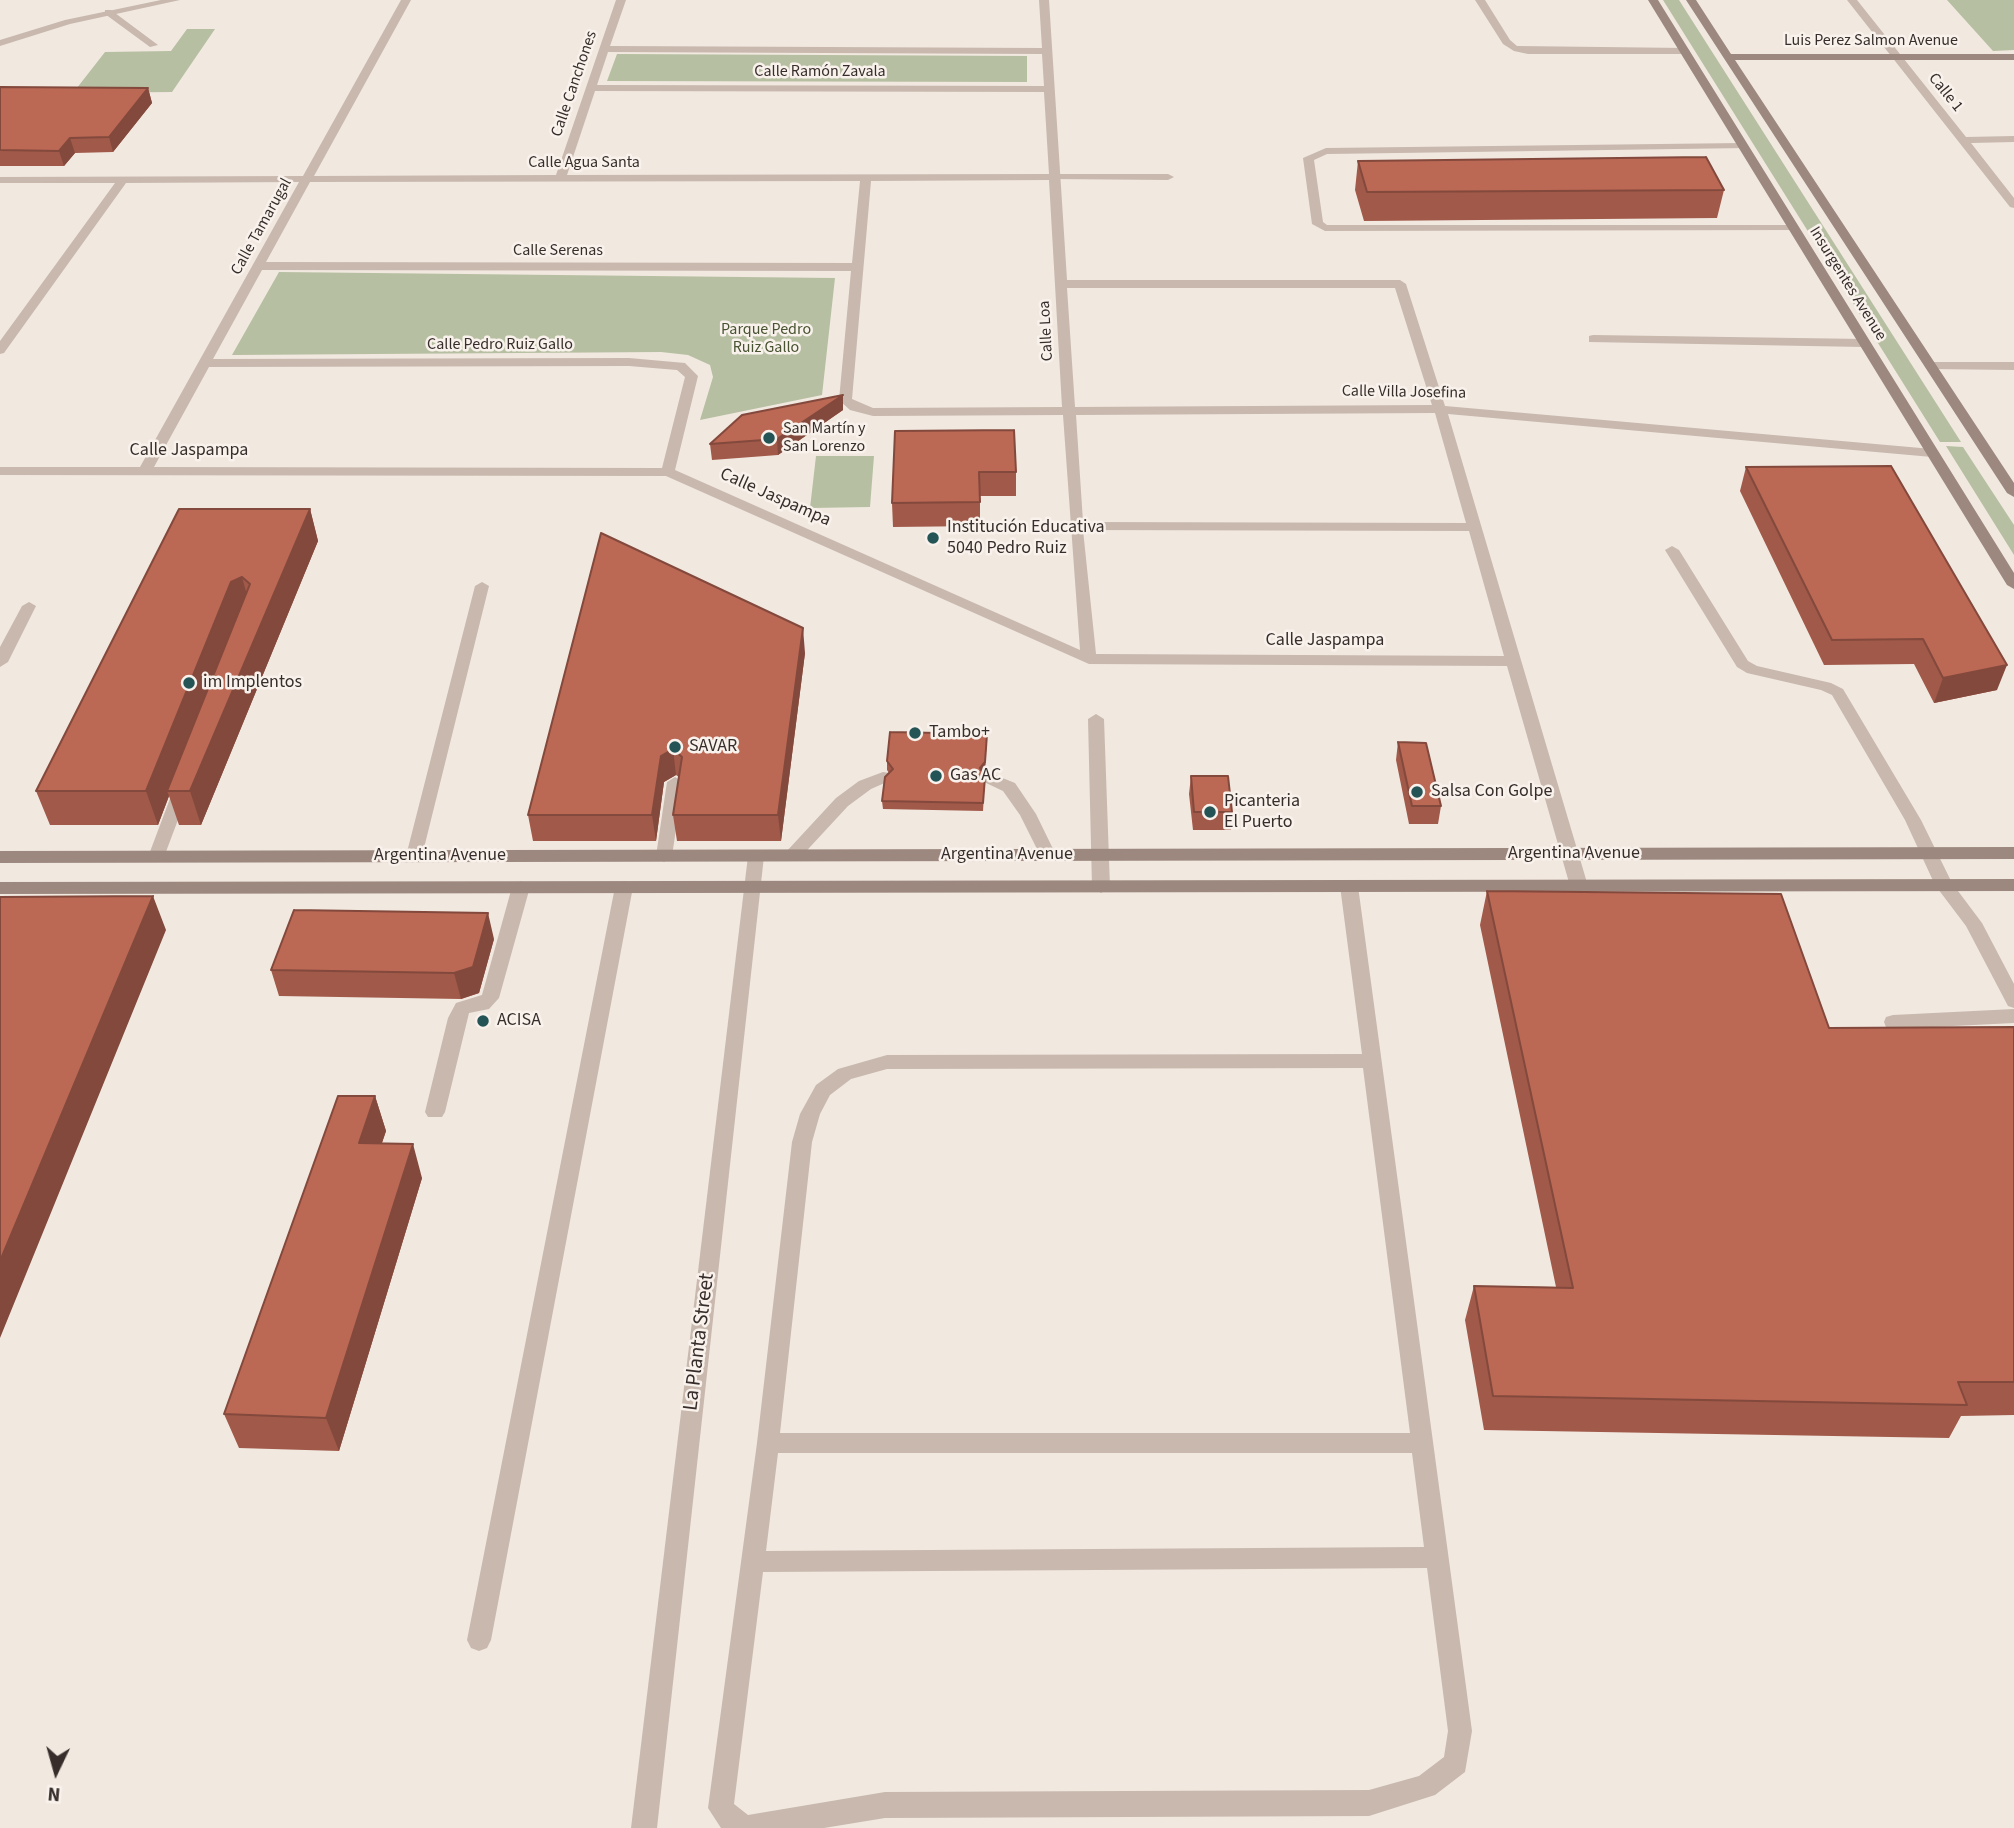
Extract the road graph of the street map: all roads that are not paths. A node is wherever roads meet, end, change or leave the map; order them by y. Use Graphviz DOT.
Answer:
graph roads {
  1 [pos="174,0"];
  2 [pos="406,0"];
  3 [pos="621,0"];
  4 [pos="1044,0"];
  5 [pos="1480,0"];
  6 [pos="1653,0"];
  7 [pos="1691,0"];
  8 [pos="1852,0"];
  9 [pos="104,9"];
  10 [pos="0,43"];
  11 [pos="153,45"];
  12 [pos="604,49"];
  13 [pos="1047,51"];
  14 [pos="1685,51"];
  15 [pos="2014,57"];
  16 [pos="1900,61"];
  17 [pos="1732,62"];
  18 [pos="2014,65"];
  19 [pos="591,88"];
  20 [pos="1049,89"];
  21 [pos="1962,139"];
  22 [pos="2014,139"];
  23 [pos="1743,146"];
  24 [pos="1055,177"];
  25 [pos="1168,177"];
  26 [pos="561,178"];
  27 [pos="866,178"];
  28 [pos="307,179"];
  29 [pos="0,180"];
  30 [pos="122,180"];
  31 [pos="2014,205"];
  32 [pos="1794,228"];
  33 [pos="259,266"];
  34 [pos="858,267"];
  35 [pos="1062,284"];
  36 [pos="1592,339"];
  37 [pos="1864,342"];
  38 [pos="0,350"];
  39 [pos="205,363"];
  40 [pos="1933,366"];
  41 [pos="2014,366"];
  42 [pos="1440,408"];
  43 [pos="1069,411"];
  44 [pos="1932,453"];
  45 [pos="146,469"];
  46 [pos="0,471"];
  47 [pos="668,472"];
  48 [pos="2014,493"];
  49 [pos="1076,526"];
  50 [pos="1475,527"];
  51 [pos="1672,550"];
  52 [pos="2014,585"];
  53 [pos="482,586"];
  54 [pos="29,606"];
  55 [pos="1089,659"];
  56 [pos="1514,661"];
  57 [pos="0,662"];
  58 [pos="1097,719"];
  59 [pos="186,777"];
  60 [pos="883,777"];
  61 [pos="990,778"];
  62 [pos="675,782"];
  63 [pos="2014,853"];
  64 [pos="1570,854"];
  65 [pos="1927,854"];
  66 [pos="1048,855"];
  67 [pos="1099,855"];
  68 [pos="414,856"];
  69 [pos="664,856"];
  70 [pos="756,856"];
  71 [pos="792,856"];
  72 [pos="0,857"];
  73 [pos="156,857"];
  74 [pos="1349,886"];
  75 [pos="1579,886"];
  76 [pos="1944,886"];
  77 [pos="2014,886"];
  78 [pos="521,887"];
  79 [pos="624,887"];
  80 [pos="752,887"];
  81 [pos="1101,887"];
  82 [pos="0,888"];
  83 [pos="2014,1001"];
  84 [pos="2014,1016"];
  85 [pos="1893,1022"];
  86 [pos="1372,1061"];
  87 [pos="435,1112"];
  88 [pos="768,1443"];
  89 [pos="1422,1443"];
  90 [pos="1437,1557"];
  91 [pos="753,1562"];
  92 [pos="479,1640"];
  93 [pos="644,1828"];
  94 [pos="749,1828"];
  1 -- 9 [label="street"];
  2 -- 28 [label="street, Calle Tamarugal"];
  3 -- 12 [label="street, Calle Canchones"];
  4 -- 13 [label="street, Calle Loa"];
  5 -- 14 [label="street"];
  6 -- 14 [label="main road, Insurgentes Avenue"];
  7 -- 17 [label="main road, Insurgentes Avenue"];
  8 -- 16 [label="street, Calle 1"];
  9 -- 10 [label="street"];
  9 -- 11 [label="street"];
  12 -- 13 [label="street, Calle Ramón Zavala"];
  12 -- 19 [label="street, Calle Canchones"];
  13 -- 20 [label="street, Calle Loa"];
  14 -- 23 [label="main road, Insurgentes Avenue"];
  15 -- 16 [label="main road, Luis Perez Salmon Avenue"];
  16 -- 17 [label="main road"];
  16 -- 18 [label="main road"];
  16 -- 21 [label="street, Calle 1"];
  17 -- 40 [label="main road, Insurgentes Avenue"];
  19 -- 20 [label="street, Calle Ramón Zavala"];
  19 -- 26 [label="street, Calle Canchones"];
  20 -- 24 [label="street, Calle Loa"];
  21 -- 22 [label="street"];
  21 -- 31 [label="street, Calle 1"];
  23 -- 32 [label="main road, Insurgentes Avenue"];
  23 -- 32 [label="street"];
  24 -- 25 [label="street, Calle Agua Santa"];
  24 -- 27 [label="street, Calle Agua Santa"];
  24 -- 35 [label="street, Calle Loa"];
  26 -- 27 [label="street, Calle Agua Santa"];
  26 -- 28 [label="street, Calle Agua Santa"];
  27 -- 34 [label="street"];
  28 -- 30 [label="street, Calle Agua Santa"];
  28 -- 33 [label="street, Calle Tamarugal"];
  29 -- 30 [label="street, Calle Agua Santa"];
  30 -- 38 [label="street"];
  32 -- 37 [label="main road, Insurgentes Avenue"];
  33 -- 34 [label="street, Calle Serenas"];
  33 -- 39 [label="street, Calle Tamarugal"];
  34 -- 43 [label="street, Calle Villa Josefina"];
  35 -- 42 [label="street"];
  35 -- 43 [label="street, Calle Loa"];
  36 -- 37 [label="street"];
  37 -- 44 [label="main road, Insurgentes Avenue"];
  39 -- 45 [label="street, Calle Tamarugal"];
  39 -- 47 [label="street, Calle Pedro Ruiz Gallo"];
  40 -- 41 [label="street"];
  40 -- 48 [label="main road, Insurgentes Avenue"];
  42 -- 43 [label="street, Calle Villa Josefina"];
  42 -- 44 [label="street, Calle Villa Josefina"];
  42 -- 50 [label="street"];
  43 -- 49 [label="street, Calle Loa"];
  44 -- 52 [label="main road, Insurgentes Avenue"];
  45 -- 46 [label="street, Calle Jaspampa"];
  45 -- 47 [label="street, Calle Jaspampa"];
  47 -- 55 [label="street, Calle Jaspampa"];
  49 -- 50 [label="street"];
  49 -- 55 [label="street, Calle Loa"];
  50 -- 56 [label="street"];
  51 -- 65 [label="street"];
  53 -- 68 [label="street"];
  54 -- 57 [label="street"];
  55 -- 56 [label="street, Calle Jaspampa"];
  56 -- 64 [label="street"];
  58 -- 67 [label="street"];
  59 -- 73 [label="street"];
  60 -- 71 [label="street"];
  61 -- 66 [label="street"];
  62 -- 69 [label="street"];
  63 -- 65 [label="main road, Argentina Avenue"];
  64 -- 65 [label="main road, Argentina Avenue"];
  64 -- 67 [label="main road, Argentina Avenue"];
  64 -- 75 [label="street"];
  65 -- 76 [label="street"];
  66 -- 67 [label="main road, Argentina Avenue"];
  66 -- 71 [label="main road, Argentina Avenue"];
  67 -- 81 [label="street"];
  68 -- 69 [label="main road, Argentina Avenue"];
  68 -- 73 [label="main road, Argentina Avenue"];
  69 -- 70 [label="main road, Argentina Avenue"];
  70 -- 71 [label="main road, Argentina Avenue"];
  70 -- 80 [label="street, La Planta Street"];
  72 -- 73 [label="main road, Argentina Avenue"];
  74 -- 75 [label="main road, Argentina Avenue"];
  74 -- 81 [label="main road, Argentina Avenue"];
  74 -- 86 [label="street"];
  75 -- 76 [label="main road, Argentina Avenue"];
  76 -- 77 [label="main road, Argentina Avenue"];
  76 -- 83 [label="street"];
  78 -- 79 [label="main road, Argentina Avenue"];
  78 -- 82 [label="main road, Argentina Avenue"];
  78 -- 87 [label="street"];
  79 -- 80 [label="main road, Argentina Avenue"];
  79 -- 92 [label="street"];
  80 -- 81 [label="main road, Argentina Avenue"];
  80 -- 93 [label="street, La Planta Street"];
  84 -- 85 [label="street"];
  86 -- 88 [label="street"];
  86 -- 89 [label="street"];
  88 -- 89 [label="street"];
  88 -- 91 [label="street"];
  89 -- 90 [label="street"];
  90 -- 91 [label="street"];
  90 -- 94 [label="street"];
  91 -- 94 [label="street"];
}
